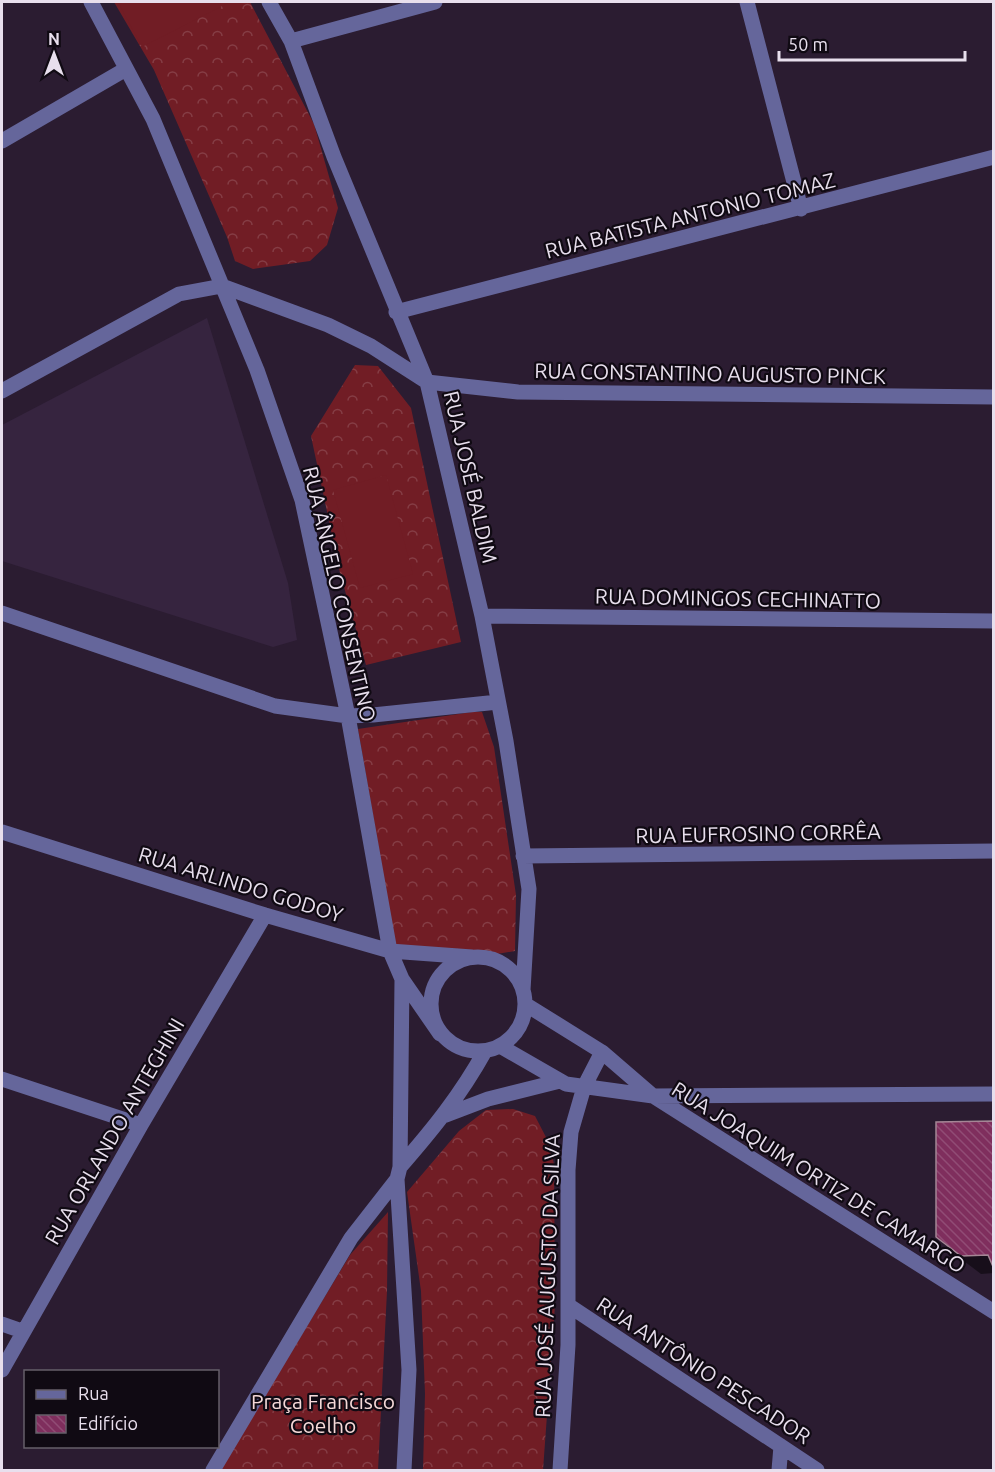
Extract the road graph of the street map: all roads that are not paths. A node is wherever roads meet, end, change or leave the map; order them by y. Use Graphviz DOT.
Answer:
graph roads {
  1 [pos="91,2"];
  2 [pos="268,2"];
  3 [pos="435,2"];
  4 [pos="747,2"];
  5 [pos="291,41"];
  6 [pos="126,69"];
  7 [pos="2,141"];
  8 [pos="993,156"];
  9 [pos="801,209"];
  10 [pos="222,286"];
  11 [pos="396,312"];
  12 [pos="427,382"];
  13 [pos="2,391"];
  14 [pos="993,397"];
  15 [pos="2,613"];
  16 [pos="482,616"];
  17 [pos="993,621"];
  18 [pos="498,702"];
  19 [pos="348,716"];
  20 [pos="2,832"];
  21 [pos="993,851"];
  22 [pos="523,856"];
  23 [pos="265,915"];
  24 [pos="390,951"];
  25 [pos="472,957"];
  26 [pos="402,979"];
  27 [pos="524,997"];
  28 [pos="440,1034"];
  29 [pos="500,1046"];
  30 [pos="485,1052"];
  31 [pos="602,1052"];
  32 [pos="2,1079"];
  33 [pos="560,1081"];
  34 [pos="584,1087"];
  35 [pos="993,1094"];
  36 [pos="653,1096"];
  37 [pos="446,1114"];
  38 [pos="141,1125"];
  39 [pos="398,1173"];
  40 [pos="568,1305"];
  41 [pos="993,1312"];
  42 [pos="2,1324"];
  43 [pos="22,1330"];
  44 [pos="2,1370"];
  45 [pos="781,1446"];
  46 [pos="213,1470"];
  47 [pos="404,1470"];
  48 [pos="560,1470"];
  49 [pos="779,1470"];
  50 [pos="817,1470"];
  1 -- 6 [label="street, RUA ÂNGELO CONSENTINO"];
  2 -- 5 [label="street, RUA JOSÉ BALDIM"];
  3 -- 5 [label="street"];
  4 -- 9 [label="street"];
  5 -- 11 [label="street, RUA JOSÉ BALDIM"];
  6 -- 7 [label="street"];
  6 -- 10 [label="street, RUA ÂNGELO CONSENTINO"];
  8 -- 9 [label="street, RUA BATISTA ANTONIO TOMAZ"];
  9 -- 11 [label="street, RUA BATISTA ANTONIO TOMAZ"];
  10 -- 12 [label="street"];
  10 -- 13 [label="street"];
  10 -- 19 [label="street, RUA ÂNGELO CONSENTINO"];
  11 -- 12 [label="street, RUA JOSÉ BALDIM"];
  12 -- 14 [label="street, RUA CONSTANTINO AUGUSTO PINCK"];
  12 -- 16 [label="street, RUA JOSÉ BALDIM"];
  15 -- 19 [label="street"];
  16 -- 17 [label="street, RUA DOMINGOS CECHINATTO"];
  16 -- 18 [label="street, RUA JOSÉ BALDIM"];
  18 -- 19 [label="street"];
  18 -- 22 [label="street, RUA JOSÉ BALDIM"];
  19 -- 24 [label="street, RUA ÂNGELO CONSENTINO"];
  20 -- 23 [label="street, RUA ARLINDO GODOY"];
  21 -- 22 [label="street, RUA EUFROSINO CORRÊA"];
  22 -- 27 [label="street, RUA JOSÉ BALDIM"];
  23 -- 24 [label="street, RUA ARLINDO GODOY"];
  23 -- 38 [label="street, RUA ORLANDO ANTEGHINI"];
  24 -- 25 [label="street, RUA ARLINDO GODOY"];
  24 -- 26 [label="street, RUA ÂNGELO CONSENTINO"];
  25 -- 27 [label="street"];
  25 -- 28 [label="street"];
  26 -- 28 [label="street, RUA ÂNGELO CONSENTINO"];
  26 -- 39 [label="street, RUA ÂNGELO CONSENTINO"];
  27 -- 29 [label="street"];
  27 -- 31 [label="street, RUA JOAQUIM ORTIZ DE CAMARGO"];
  28 -- 30 [label="street"];
  29 -- 30 [label="street"];
  29 -- 33 [label="street"];
  30 -- 37 [label="street"];
  31 -- 34 [label="street, RUA JOSÉ AUGUSTO DA SILVA"];
  31 -- 36 [label="street, RUA JOAQUIM ORTIZ DE CAMARGO"];
  32 -- 38 [label="street"];
  33 -- 34 [label="street, RUA JOAQUIM ORTIZ DE CAMARGO"];
  33 -- 37 [label="street"];
  34 -- 36 [label="street, RUA JOAQUIM ORTIZ DE CAMARGO"];
  34 -- 40 [label="street, RUA JOSÉ AUGUSTO DA SILVA"];
  35 -- 36 [label="street"];
  36 -- 41 [label="street, RUA JOAQUIM ORTIZ DE CAMARGO"];
  37 -- 39 [label="street"];
  38 -- 43 [label="street, RUA ORLANDO ANTEGHINI"];
  39 -- 46 [label="street"];
  39 -- 47 [label="street, RUA ÂNGELO CONSENTINO"];
  40 -- 45 [label="street, RUA ANTÔNIO PESCADOR"];
  40 -- 48 [label="street, RUA JOSÉ AUGUSTO DA SILVA"];
  42 -- 43 [label="street"];
  43 -- 44 [label="street, RUA ORLANDO ANTEGHINI"];
  45 -- 49 [label="street"];
  45 -- 50 [label="street, RUA ANTÔNIO PESCADOR"];
}
